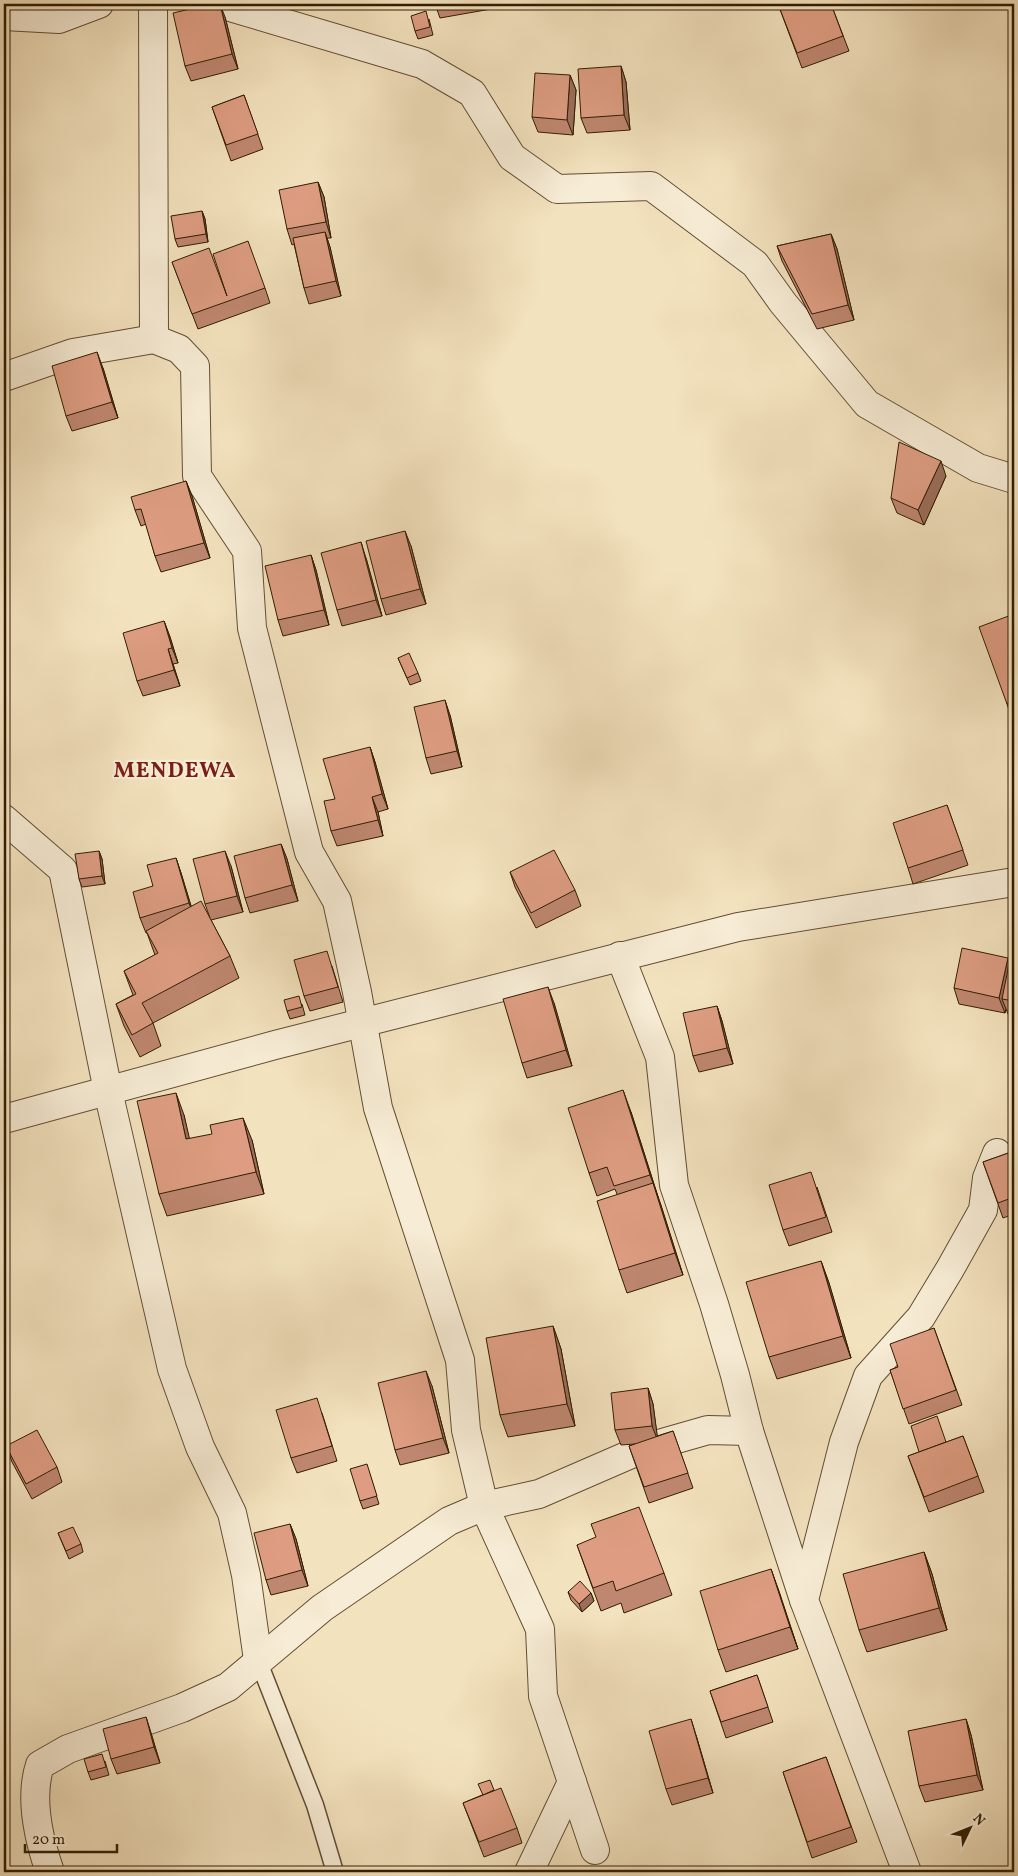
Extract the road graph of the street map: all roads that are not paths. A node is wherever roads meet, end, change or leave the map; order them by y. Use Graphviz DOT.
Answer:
graph roads {
  1 [pos="99,4"];
  2 [pos="153,4"];
  3 [pos="220,4"];
  4 [pos="4,16"];
  5 [pos="154,339"];
  6 [pos="4,377"];
  7 [pos="1014,479"];
  8 [pos="4,819"];
  9 [pos="1014,882"];
  10 [pos="620,956"];
  11 [pos="362,1024"];
  12 [pos="108,1091"];
  13 [pos="4,1119"];
  14 [pos="997,1153"];
  15 [pos="748,1431"];
  16 [pos="484,1506"];
  17 [pos="804,1600"];
  18 [pos="258,1660"];
  19 [pos="572,1782"];
  20 [pos="595,1850"];
  21 [pos="50,1872"];
  22 [pos="336,1872"];
  23 [pos="529,1872"];
  24 [pos="908,1872"];
  1 -- 4 [label="street"];
  2 -- 5 [label="street"];
  3 -- 7 [label="street"];
  5 -- 6 [label="street"];
  5 -- 11 [label="street"];
  8 -- 12 [label="street"];
  9 -- 10 [label="street"];
  10 -- 11 [label="street"];
  10 -- 15 [label="street"];
  11 -- 12 [label="street"];
  11 -- 16 [label="street"];
  12 -- 13 [label="street"];
  12 -- 18 [label="street"];
  14 -- 17 [label="street"];
  15 -- 16 [label="street"];
  15 -- 17 [label="street"];
  16 -- 18 [label="street"];
  16 -- 19 [label="street"];
  17 -- 24 [label="street"];
  18 -- 21 [label="street"];
  18 -- 22 [label="lane"];
  19 -- 20 [label="street"];
  19 -- 23 [label="street"];
}
